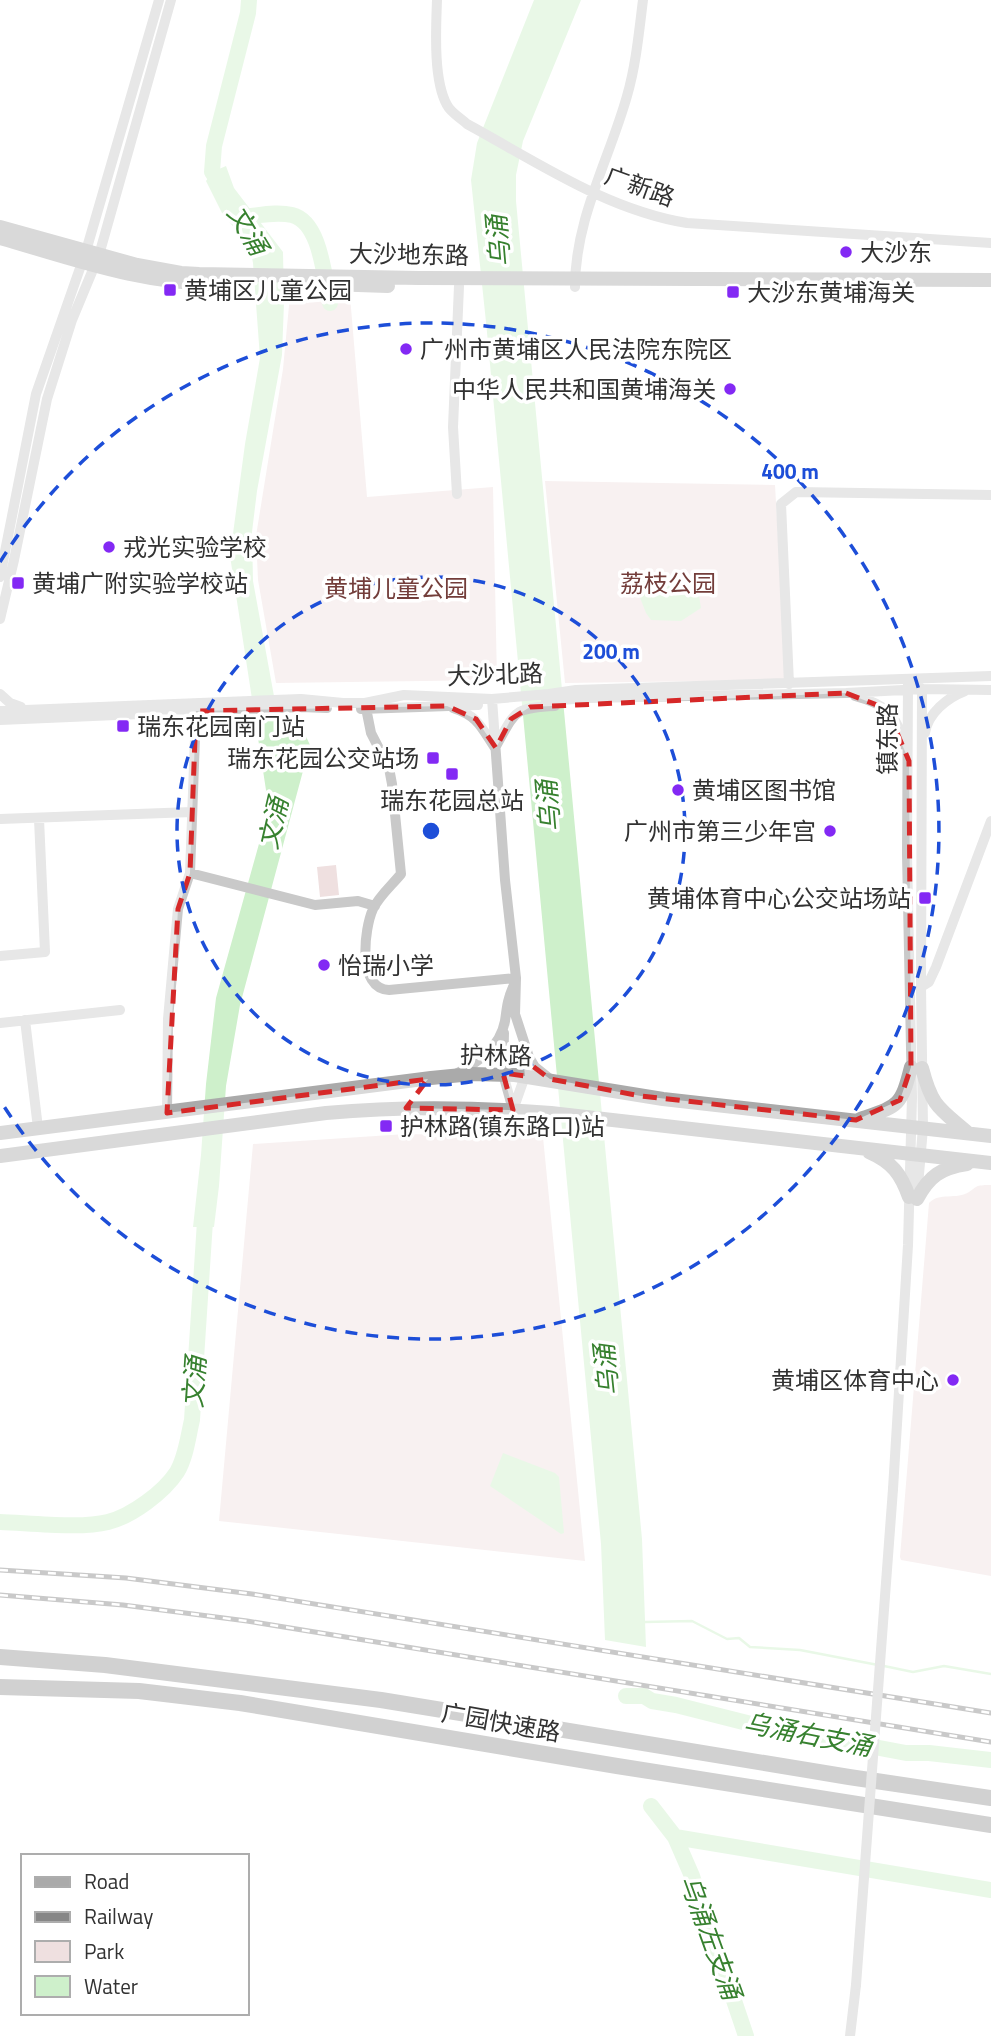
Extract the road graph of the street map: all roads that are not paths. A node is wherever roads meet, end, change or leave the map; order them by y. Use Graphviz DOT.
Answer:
graph roads {
  1 [pos="159,0"];
  2 [pos="171,0"];
  3 [pos="437,0"];
  4 [pos="643,0"];
  5 [pos="592,191"];
  6 [pos="0,227"];
  7 [pos="0,238"];
  8 [pos="991,243"];
  9 [pos="90,258"];
  10 [pos="334,280"];
  11 [pos="991,280"];
  12 [pos="475,282"];
  13 [pos="575,283"];
  14 [pos="459,286"];
  15 [pos="991,288"];
  16 [pos="457,494"];
  17 [pos="991,495"];
  18 [pos="0,577"];
  19 [pos="0,619"];
  20 [pos="991,676"];
  21 [pos="789,684"];
  22 [pos="908,685"];
  23 [pos="922,689"];
  24 [pos="968,690"];
  25 [pos="991,690"];
  26 [pos="845,693"];
  27 [pos="0,694"];
  28 [pos="493,702"];
  29 [pos="515,703"];
  30 [pos="227,705"];
  31 [pos="365,706"];
  32 [pos="447,706"];
  33 [pos="27,709"];
  34 [pos="0,711"];
  35 [pos="196,711"];
  36 [pos="0,720"];
  37 [pos="495,748"];
  38 [pos="922,755"];
  39 [pos="909,761"];
  40 [pos="192,812"];
  41 [pos="0,819"];
  42 [pos="39,819"];
  43 [pos="991,821"];
  44 [pos="190,873"];
  45 [pos="375,906"];
  46 [pos="0,956"];
  47 [pos="516,978"];
  48 [pos="920,987"];
  49 [pos="121,1010"];
  50 [pos="25,1020"];
  51 [pos="0,1023"];
  52 [pos="505,1023"];
  53 [pos="521,1033"];
  54 [pos="917,1068"];
  55 [pos="503,1074"];
  56 [pos="454,1076"];
  57 [pos="525,1076"];
  58 [pos="550,1079"];
  59 [pos="405,1082"];
  60 [pos="406,1108"];
  61 [pos="513,1110"];
  62 [pos="167,1113"];
  63 [pos="823,1117"];
  64 [pos="856,1120"];
  65 [pos="38,1128"];
  66 [pos="917,1128"];
  67 [pos="0,1133"];
  68 [pos="969,1134"];
  69 [pos="991,1136"];
  70 [pos="821,1143"];
  71 [pos="858,1147"];
  72 [pos="916,1154"];
  73 [pos="0,1156"];
  74 [pos="987,1162"];
  75 [pos="913,1198"];
  76 [pos="0,1657"];
  77 [pos="0,1687"];
  78 [pos="88,1689"];
  79 [pos="0,1695"];
  80 [pos="991,1798"];
  81 [pos="991,1825"];
  82 [pos="850,2036"];
  1 -- 9 [label="street"];
  2 -- 9 [label="street"];
  3 -- 5 [label="street, 广新路"];
  4 -- 5 [label="street"];
  5 -- 8 [label="street, 广新路"];
  5 -- 13 [label="street"];
  6 -- 9 [label="main road, 大沙地东路"];
  7 -- 9 [label="main road, 大沙地东路"];
  9 -- 10 [label="main road, 大沙地东路"];
  9 -- 18 [label="street"];
  9 -- 19 [label="street"];
  10 -- 12 [label="main road, 大沙地东路"];
  10 -- 14 [label="main road, 大沙地东路"];
  11 -- 13 [label="main road, 大沙地东路"];
  12 -- 13 [label="main road, 大沙地东路"];
  12 -- 14 [label="main road, 大沙地东路"];
  13 -- 15 [label="main road, 大沙地东路"];
  14 -- 16 [label="street"];
  17 -- 21 [label="street"];
  20 -- 22 [label="street, 大沙北路"];
  21 -- 22 [label="street, 大沙北路"];
  21 -- 29 [label="street, 大沙北路"];
  22 -- 23 [label="street, 镇东路"];
  22 -- 26 [label="street, 大沙北路"];
  22 -- 39 [label="street, 镇东路"];
  23 -- 24 [label="street"];
  23 -- 38 [label="street, 镇东路"];
  24 -- 25 [label="street"];
  24 -- 38 [label="street"];
  26 -- 29 [label="street, 大沙北路"];
  26 -- 39 [label="street"];
  27 -- 33 [label="street"];
  28 -- 29 [label="street, 大沙北路"];
  28 -- 31 [label="street, 大沙北路"];
  28 -- 32 [label="street, 大沙北路"];
  28 -- 37 [label="street"];
  29 -- 37 [label="street"];
  30 -- 31 [label="street, 大沙北路"];
  30 -- 31 [label="street, 大沙北路"];
  30 -- 33 [label="street, 大沙北路"];
  30 -- 35 [label="street, 大沙北路"];
  31 -- 32 [label="street, 大沙北路"];
  31 -- 45 [label="street"];
  32 -- 37 [label="street"];
  33 -- 34 [label="street, 大沙北路"];
  35 -- 36 [label="street, 大沙北路"];
  35 -- 40 [label="street"];
  37 -- 47 [label="street"];
  38 -- 39 [label="street"];
  38 -- 48 [label="street, 镇东路"];
  39 -- 54 [label="street, 镇东路"];
  40 -- 42 [label="street"];
  40 -- 44 [label="street"];
  41 -- 42 [label="street"];
  42 -- 46 [label="street"];
  43 -- 48 [label="street"];
  44 -- 45 [label="street"];
  44 -- 62 [label="street"];
  45 -- 47 [label="street"];
  47 -- 52 [label="street"];
  47 -- 53 [label="street"];
  48 -- 54 [label="street, 镇东路"];
  49 -- 50 [label="street"];
  50 -- 51 [label="street"];
  50 -- 65 [label="street"];
  52 -- 55 [label="street"];
  52 -- 56 [label="street"];
  53 -- 57 [label="street"];
  53 -- 58 [label="street"];
  54 -- 64 [label="main road"];
  54 -- 66 [label="street, 镇东路"];
  54 -- 68 [label="main road"];
  55 -- 56 [label="main road, 护林路"];
  55 -- 57 [label="main road, 护林路"];
  55 -- 61 [label="street"];
  56 -- 59 [label="main road, 护林路"];
  57 -- 58 [label="main road, 护林路"];
  57 -- 61 [label="street"];
  58 -- 63 [label="main road, 护林路"];
  59 -- 60 [label="main road"];
  59 -- 62 [label="main road, 护林路"];
  60 -- 61 [label="main road"];
  60 -- 73 [label="main road"];
  61 -- 70 [label="main road"];
  62 -- 65 [label="main road, 护林路"];
  63 -- 64 [label="main road, 护林路"];
  63 -- 70 [label="main road"];
  64 -- 66 [label="main road, 护林路"];
  65 -- 67 [label="main road, 护林路"];
  66 -- 68 [label="main road, 护林路"];
  66 -- 72 [label="street, 镇东路"];
  68 -- 69 [label="main road, 护林路"];
  70 -- 71 [label="main road"];
  71 -- 72 [label="main road"];
  71 -- 75 [label="main road"];
  72 -- 74 [label="main road"];
  72 -- 75 [label="street, 镇东路"];
  74 -- 75 [label="main road"];
  75 -- 82 [label="street, 镇东路, bridge"];
  76 -- 80 [label="highway, 广园快速路"];
  77 -- 78 [label="highway, 广园快速路"];
  78 -- 79 [label="main road"];
  78 -- 81 [label="highway, 广园快速路"];
}
